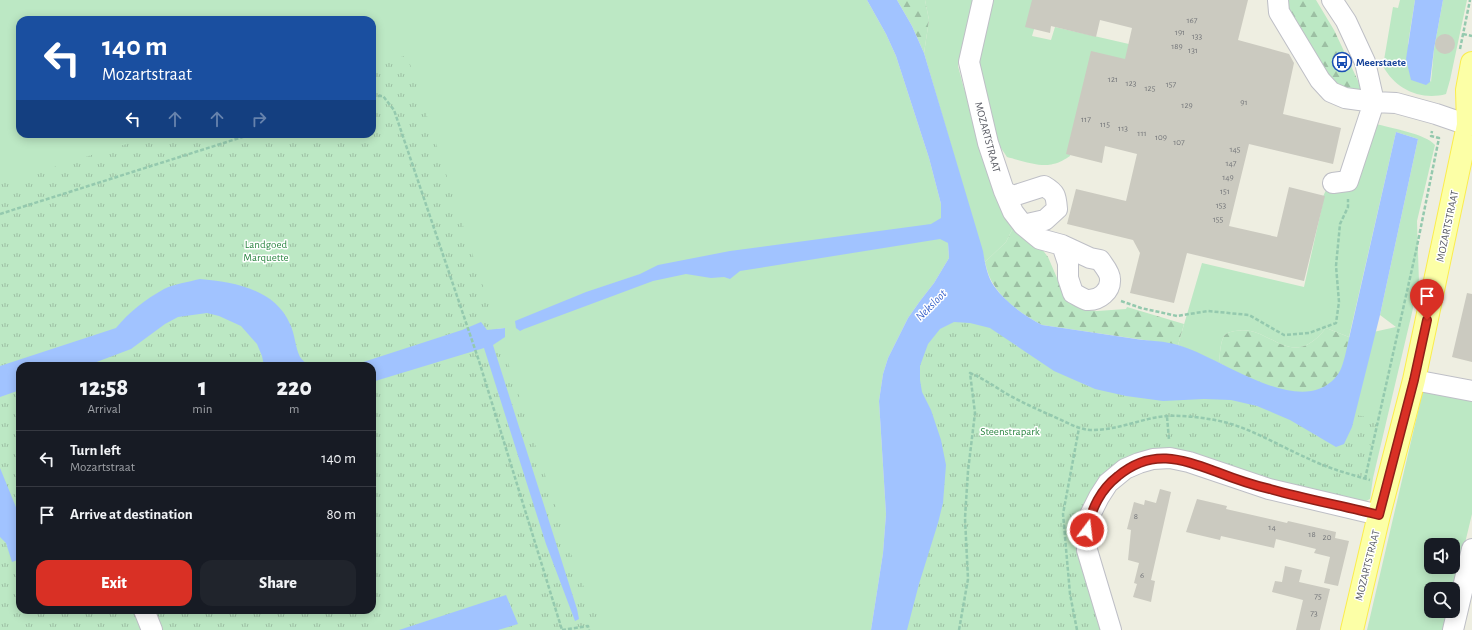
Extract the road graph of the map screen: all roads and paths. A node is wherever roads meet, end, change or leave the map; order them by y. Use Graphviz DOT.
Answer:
graph roads {
  1 [pos="983,0"];
  2 [pos="1278,0"];
  3 [pos="1332,0"];
  4 [pos="1470,0"];
  5 [pos="1463,34"];
  6 [pos="1472,36"];
  7 [pos="1466,56"];
  8 [pos="376,96"];
  9 [pos="1374,102"];
  10 [pos="1436,114"];
  11 [pos="1470,118"];
  12 [pos="239,138"];
  13 [pos="1340,182"];
  14 [pos="1004,191"];
  15 [pos="0,214"];
  16 [pos="1023,225"];
  17 [pos="1062,246"];
  18 [pos="1104,294"];
  19 [pos="1414,380"];
  20 [pos="1472,391"];
  21 [pos="1167,417"];
  22 [pos="1170,458"];
  23 [pos="1379,515"];
  24 [pos="1472,549"];
  25 [pos="146,614"];
  26 [pos="152,630"];
  27 [pos="562,630"];
  28 [pos="589,630"];
  29 [pos="959,630"];
  30 [pos="1111,630"];
  31 [pos="1352,630"];
  32 [pos="1453,630"];
  1 -- 14 [label="street, MOZARTSTRAAT"];
  2 -- 9 [label="street"];
  3 -- 9 [label="street"];
  4 -- 5 [label="path"];
  5 -- 6 [label="path"];
  5 -- 7 [label="path"];
  7 -- 11 [label="main road, MOZARTSTRAAT"];
  8 -- 27 [label="path"];
  9 -- 10 [label="street"];
  9 -- 13 [label="street"];
  10 -- 11 [label="street"];
  10 -- 21 [label="path"];
  11 -- 19 [label="main road, MOZARTSTRAAT"];
  12 -- 15 [label="path"];
  13 -- 18 [label="path"];
  14 -- 16 [label="street, MOZARTSTRAAT"];
  14 -- 16 [label="street"];
  16 -- 17 [label="street, MOZARTSTRAAT"];
  17 -- 18 [label="street, MOZARTSTRAAT"];
  17 -- 18 [label="street"];
  19 -- 20 [label="street"];
  19 -- 23 [label="main road, MOZARTSTRAAT"];
  21 -- 22 [label="path"];
  21 -- 29 [label="path"];
  22 -- 23 [label="street"];
  22 -- 30 [label="street"];
  23 -- 31 [label="main road, MOZARTSTRAAT"];
  24 -- 32 [label="street"];
  25 -- 26 [label="street"];
  27 -- 28 [label="path"];
}
